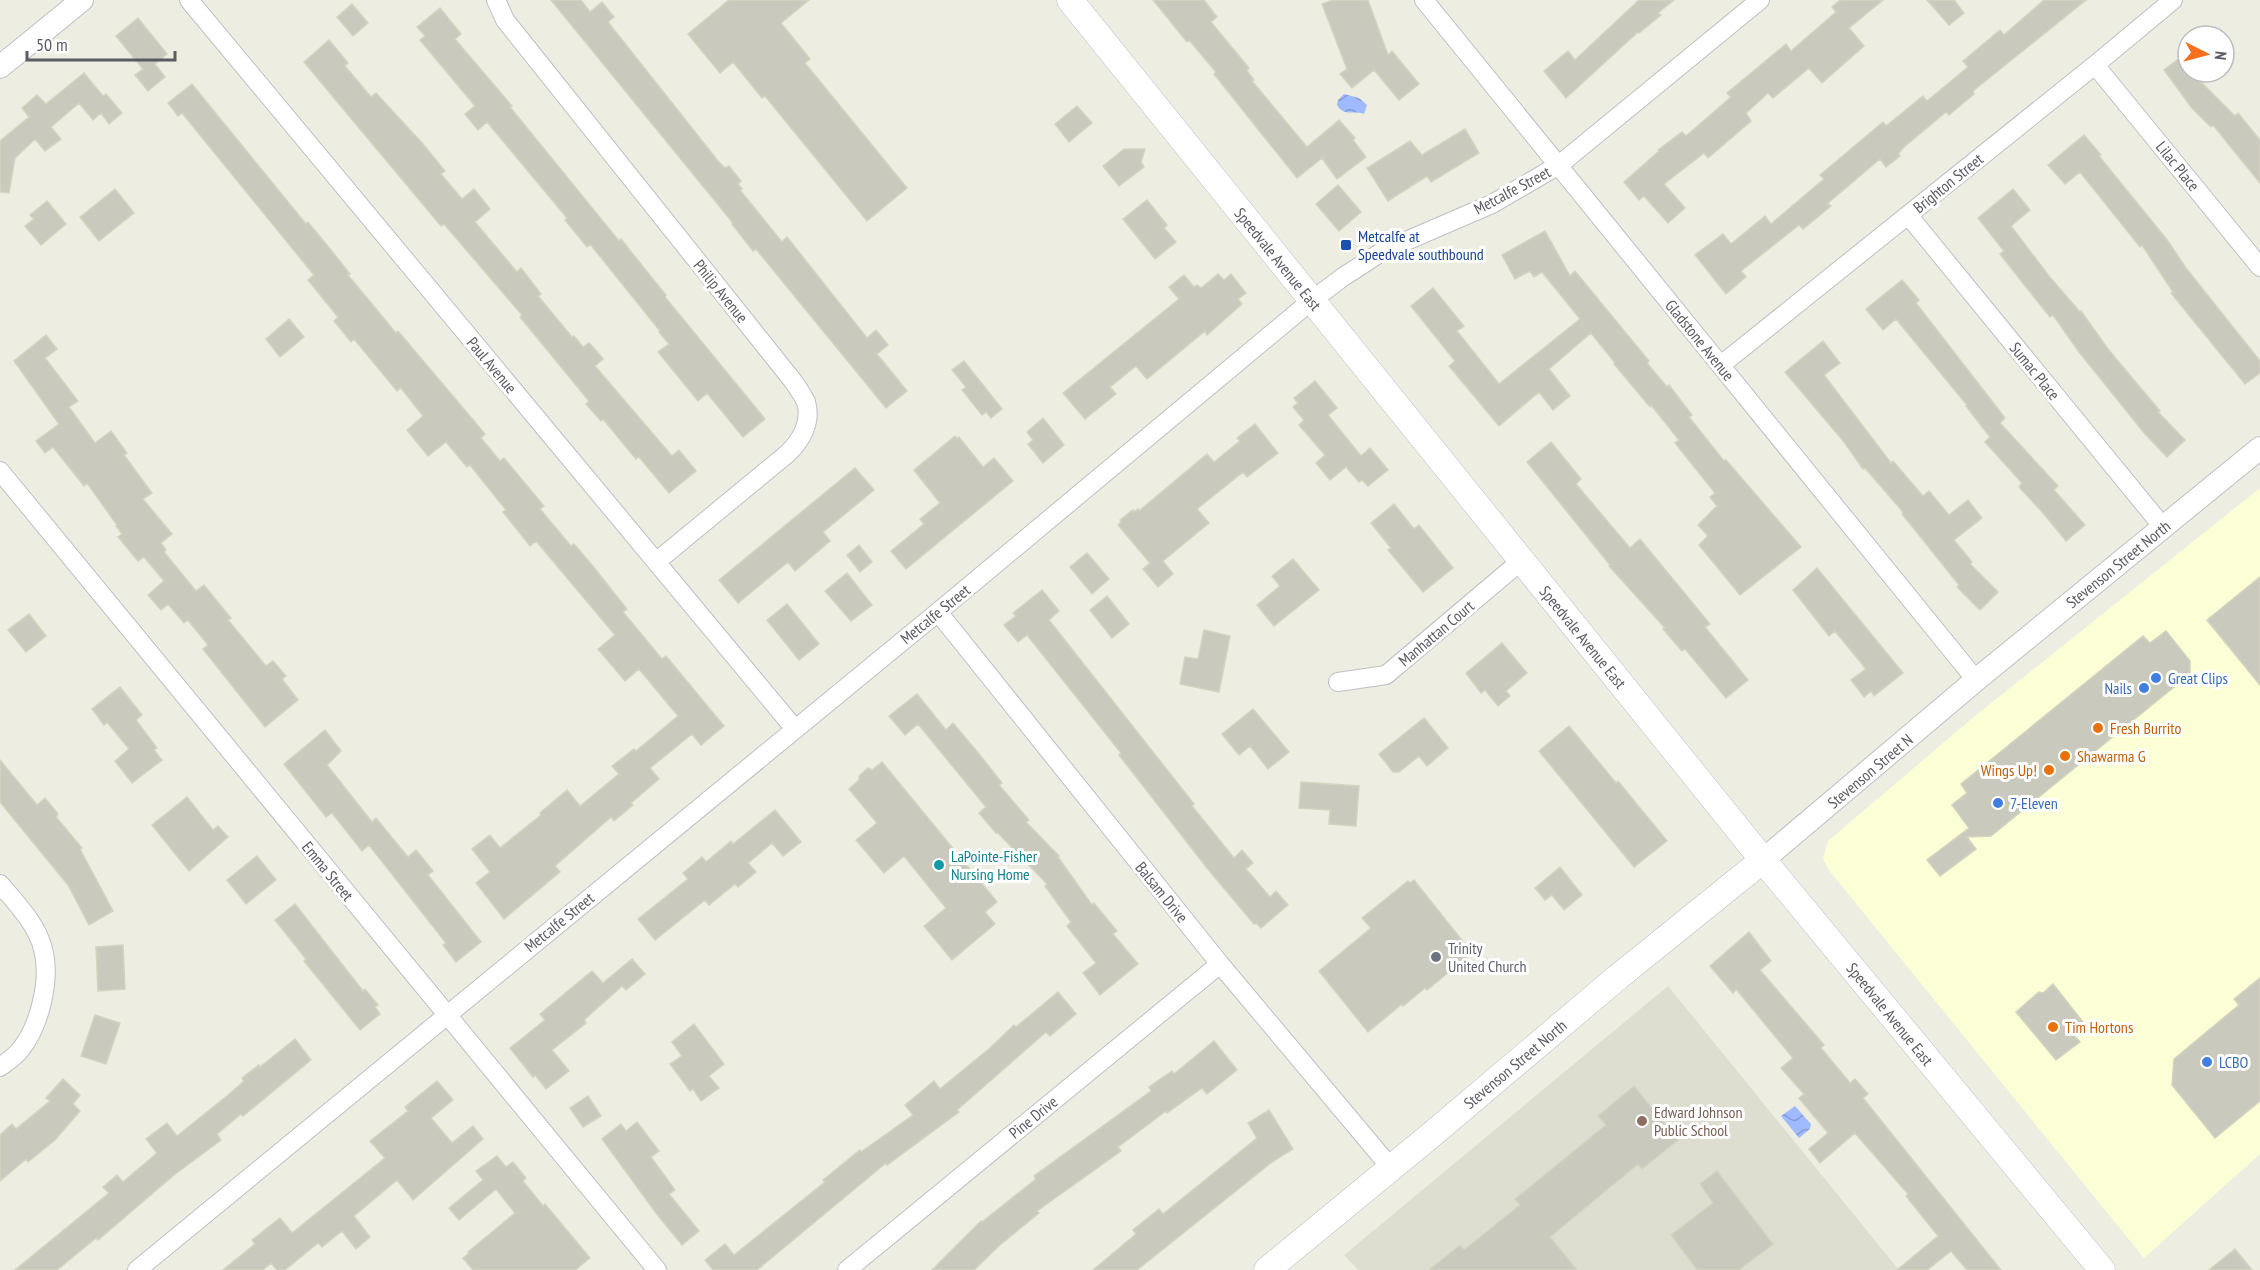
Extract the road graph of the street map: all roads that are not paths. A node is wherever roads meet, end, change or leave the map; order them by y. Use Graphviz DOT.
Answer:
graph roads {
  1 [pos="82,0"];
  2 [pos="189,0"];
  3 [pos="496,0"];
  4 [pos="1070,0"];
  5 [pos="1424,0"];
  6 [pos="1760,0"];
  7 [pos="2173,0"];
  8 [pos="2096,65"];
  9 [pos="0,67"];
  10 [pos="1559,165"];
  11 [pos="1908,215"];
  12 [pos="2260,267"];
  13 [pos="1311,300"];
  14 [pos="1721,365"];
  15 [pos="2260,448"];
  16 [pos="0,471"];
  17 [pos="2163,527"];
  18 [pos="1522,560"];
  19 [pos="656,562"];
  20 [pos="938,612"];
  21 [pos="1976,680"];
  22 [pos="1338,682"];
  23 [pos="795,729"];
  24 [pos="1763,860"];
  25 [pos="0,884"];
  26 [pos="1220,964"];
  27 [pos="447,1014"];
  28 [pos="0,1067"];
  29 [pos="1391,1168"];
  30 [pos="137,1270"];
  31 [pos="657,1270"];
  32 [pos="847,1270"];
  33 [pos="1267,1270"];
  34 [pos="2102,1270"];
  1 -- 9 [label="street"];
  2 -- 19 [label="street, Paul Avenue"];
  3 -- 19 [label="street, Philip Avenue"];
  4 -- 13 [label="main road, Speedvale Avenue East"];
  5 -- 10 [label="street, Gladstone Avenue"];
  6 -- 10 [label="street, Metcalfe Street"];
  7 -- 8 [label="street, Brighton Street"];
  8 -- 11 [label="street, Brighton Street"];
  8 -- 12 [label="street, Lilac Place"];
  10 -- 13 [label="street, Metcalfe Street"];
  10 -- 14 [label="street, Gladstone Avenue"];
  11 -- 14 [label="street, Brighton Street"];
  11 -- 17 [label="street, Sumac Place"];
  13 -- 18 [label="main road, Speedvale Avenue East"];
  13 -- 20 [label="street, Metcalfe Street"];
  14 -- 21 [label="street, Gladstone Avenue"];
  15 -- 17 [label="street, Stevenson Street North"];
  16 -- 27 [label="street, Emma Street"];
  17 -- 21 [label="street, Stevenson Street North"];
  18 -- 22 [label="street, Manhattan Court"];
  18 -- 24 [label="main road, Speedvale Avenue East"];
  19 -- 23 [label="street, Paul Avenue"];
  20 -- 23 [label="street, Metcalfe Street"];
  20 -- 26 [label="street, Balsam Drive"];
  21 -- 24 [label="street, Stevenson Street N"];
  23 -- 27 [label="street, Metcalfe Street"];
  24 -- 29 [label="main road, Stevenson Street North"];
  24 -- 34 [label="main road, Speedvale Avenue East"];
  25 -- 28 [label="street"];
  26 -- 29 [label="street, Balsam Drive"];
  26 -- 32 [label="street, Pine Drive"];
  27 -- 30 [label="street, Metcalfe Street"];
  27 -- 31 [label="street, Emma Street"];
  29 -- 33 [label="main road, Stevenson Street North"];
}
